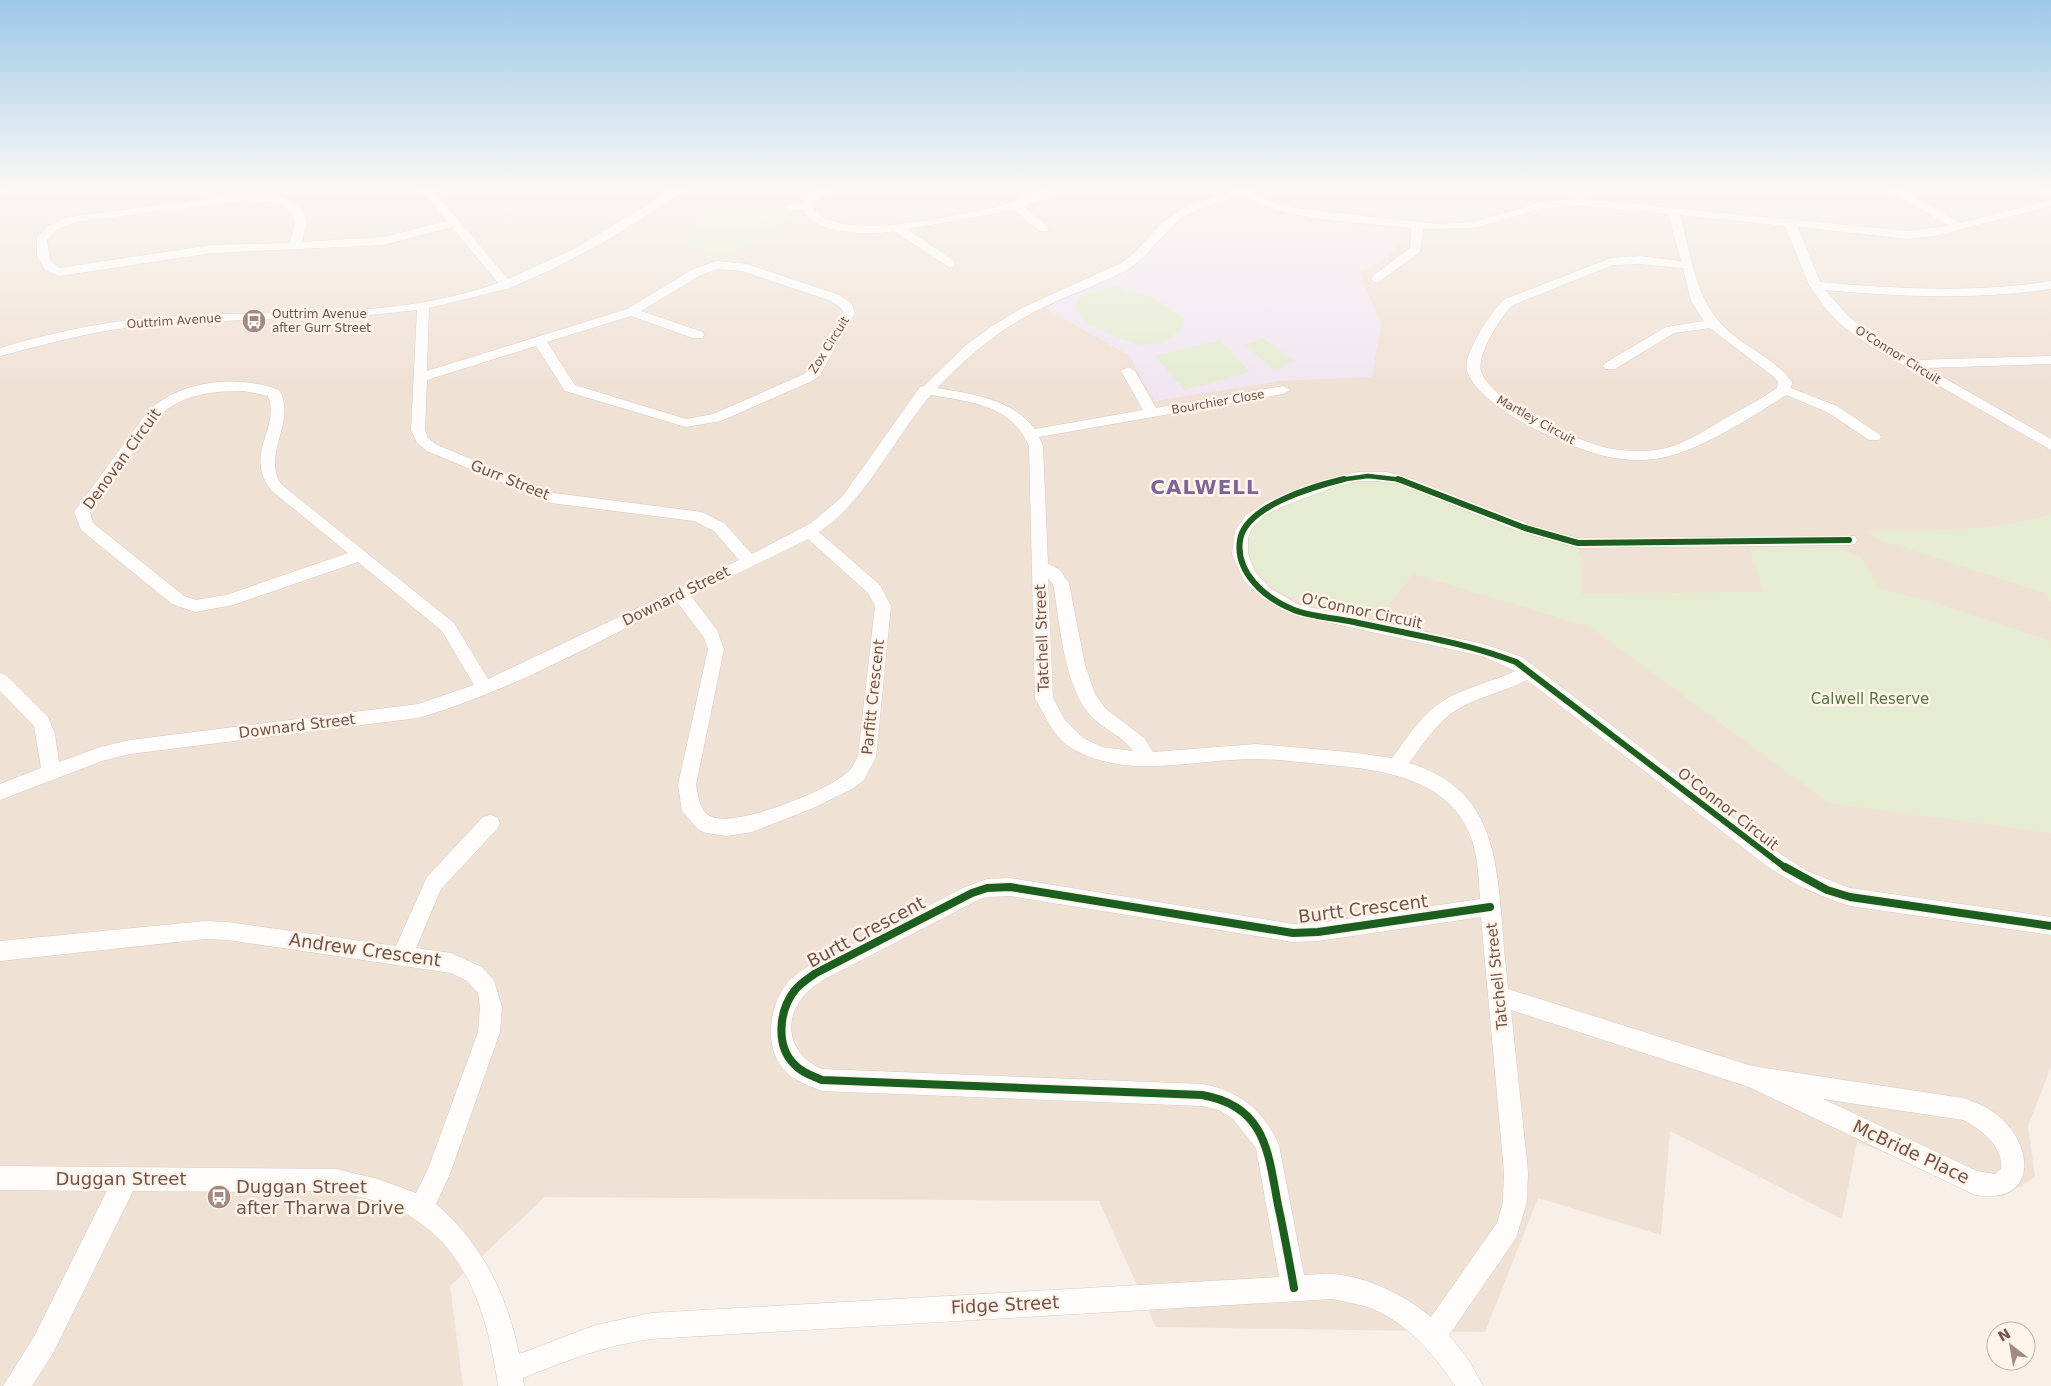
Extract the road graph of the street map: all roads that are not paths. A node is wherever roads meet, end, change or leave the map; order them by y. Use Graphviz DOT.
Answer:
graph roads {
  1 [pos="43,253"];
  2 [pos="188,253"];
  3 [pos="478,253"];
  4 [pos="578,253"];
  5 [pos="934,253"];
  6 [pos="1141,253"];
  7 [pos="1411,253"];
  8 [pos="1685,253"];
  9 [pos="1801,253"];
  10 [pos="949,263"];
  11 [pos="1688,265"];
  12 [pos="1377,279"];
  13 [pos="1814,285"];
  14 [pos="2051,285"];
  15 [pos="506,286"];
  16 [pos="423,306"];
  17 [pos="631,312"];
  18 [pos="1713,324"];
  19 [pos="698,335"];
  20 [pos="540,341"];
  21 [pos="0,352"];
  22 [pos="2051,360"];
  23 [pos="1911,364"];
  24 [pos="1610,366"];
  25 [pos="1128,371"];
  26 [pos="420,378"];
  27 [pos="925,390"];
  28 [pos="1283,390"];
  29 [pos="1784,390"];
  30 [pos="1152,413"];
  31 [pos="1033,434"];
  32 [pos="1874,438"];
  33 [pos="2051,445"];
  34 [pos="809,532"];
  35 [pos="1849,540"];
  36 [pos="360,556"];
  37 [pos="749,561"];
  38 [pos="1039,567"];
  39 [pos="680,594"];
  40 [pos="1529,671"];
  41 [pos="0,680"];
  42 [pos="485,688"];
  43 [pos="1148,760"];
  44 [pos="1397,766"];
  45 [pos="51,772"];
  46 [pos="0,792"];
  47 [pos="490,823"];
  48 [pos="1490,907"];
  49 [pos="2051,926"];
  50 [pos="0,951"];
  51 [pos="402,956"];
  52 [pos="1499,996"];
  53 [pos="1752,1076"];
  54 [pos="0,1178"];
  55 [pos="126,1179"];
  56 [pos="421,1208"];
  57 [pos="1294,1288"];
  58 [pos="1433,1336"];
  59 [pos="510,1378"];
  60 [pos="16,1386"];
  61 [pos="1470,1386"];
  1 -- 2 [label="street"];
  3 -- 15 [label="street"];
  4 -- 15 [label="street, Outtrim Avenue"];
  5 -- 10 [label="street"];
  6 -- 27 [label="street, Downard Street"];
  7 -- 12 [label="street"];
  8 -- 11 [label="street"];
  9 -- 13 [label="street, O'Connor Circuit"];
  11 -- 18 [label="street"];
  11 -- 29 [label="street, Martley Circuit"];
  13 -- 14 [label="street"];
  13 -- 23 [label="street, O'Connor Circuit"];
  15 -- 16 [label="street, Outtrim Avenue"];
  16 -- 21 [label="street, Outtrim Avenue"];
  16 -- 26 [label="street, Gurr Street"];
  17 -- 19 [label="street"];
  17 -- 20 [label="street, Zox Circuit"];
  17 -- 20 [label="street, Zox Circuit"];
  18 -- 24 [label="street"];
  18 -- 29 [label="street"];
  20 -- 26 [label="street, Zox Circuit"];
  22 -- 23 [label="street"];
  23 -- 33 [label="street, O'Connor Circuit"];
  25 -- 30 [label="street, Bourchier Close"];
  26 -- 37 [label="street, Gurr Street"];
  27 -- 31 [label="street"];
  27 -- 34 [label="street, Downard Street"];
  28 -- 30 [label="street, Bourchier Close"];
  29 -- 32 [label="street"];
  30 -- 31 [label="street, Bourchier Close"];
  31 -- 38 [label="street, Tatchell Street"];
  34 -- 37 [label="street, Downard Street"];
  34 -- 39 [label="street, Parfitt Crescent"];
  35 -- 40 [label="street, O'Connor Circuit"];
  36 -- 36 [label="street, Denovan Circuit"];
  36 -- 42 [label="street, Denovan Circuit"];
  37 -- 39 [label="street, Downard Street"];
  38 -- 43 [label="street, Tatchell Street"];
  38 -- 43 [label="street, Tatchell Street"];
  39 -- 42 [label="street, Downard Street"];
  40 -- 44 [label="street"];
  40 -- 49 [label="street, O'Connor Circuit"];
  41 -- 45 [label="street"];
  42 -- 45 [label="street, Downard Street"];
  43 -- 44 [label="street, Tatchell Street"];
  44 -- 48 [label="street, Tatchell Street"];
  45 -- 46 [label="street, Downard Street"];
  47 -- 51 [label="street"];
  48 -- 52 [label="street, Tatchell Street"];
  48 -- 57 [label="street, Burtt Crescent"];
  50 -- 51 [label="street, Andrew Crescent"];
  51 -- 56 [label="street, Andrew Crescent"];
  52 -- 53 [label="street, McBride Place"];
  52 -- 58 [label="street, Tatchell Street"];
  53 -- 53 [label="street, McBride Place"];
  54 -- 55 [label="street, Duggan Street"];
  55 -- 56 [label="street, Duggan Street"];
  55 -- 60 [label="street"];
  56 -- 59 [label="street, Duggan Street"];
  57 -- 58 [label="street, Fidge Street"];
  57 -- 59 [label="street, Fidge Street"];
  58 -- 61 [label="street, Fidge Street"];
}
